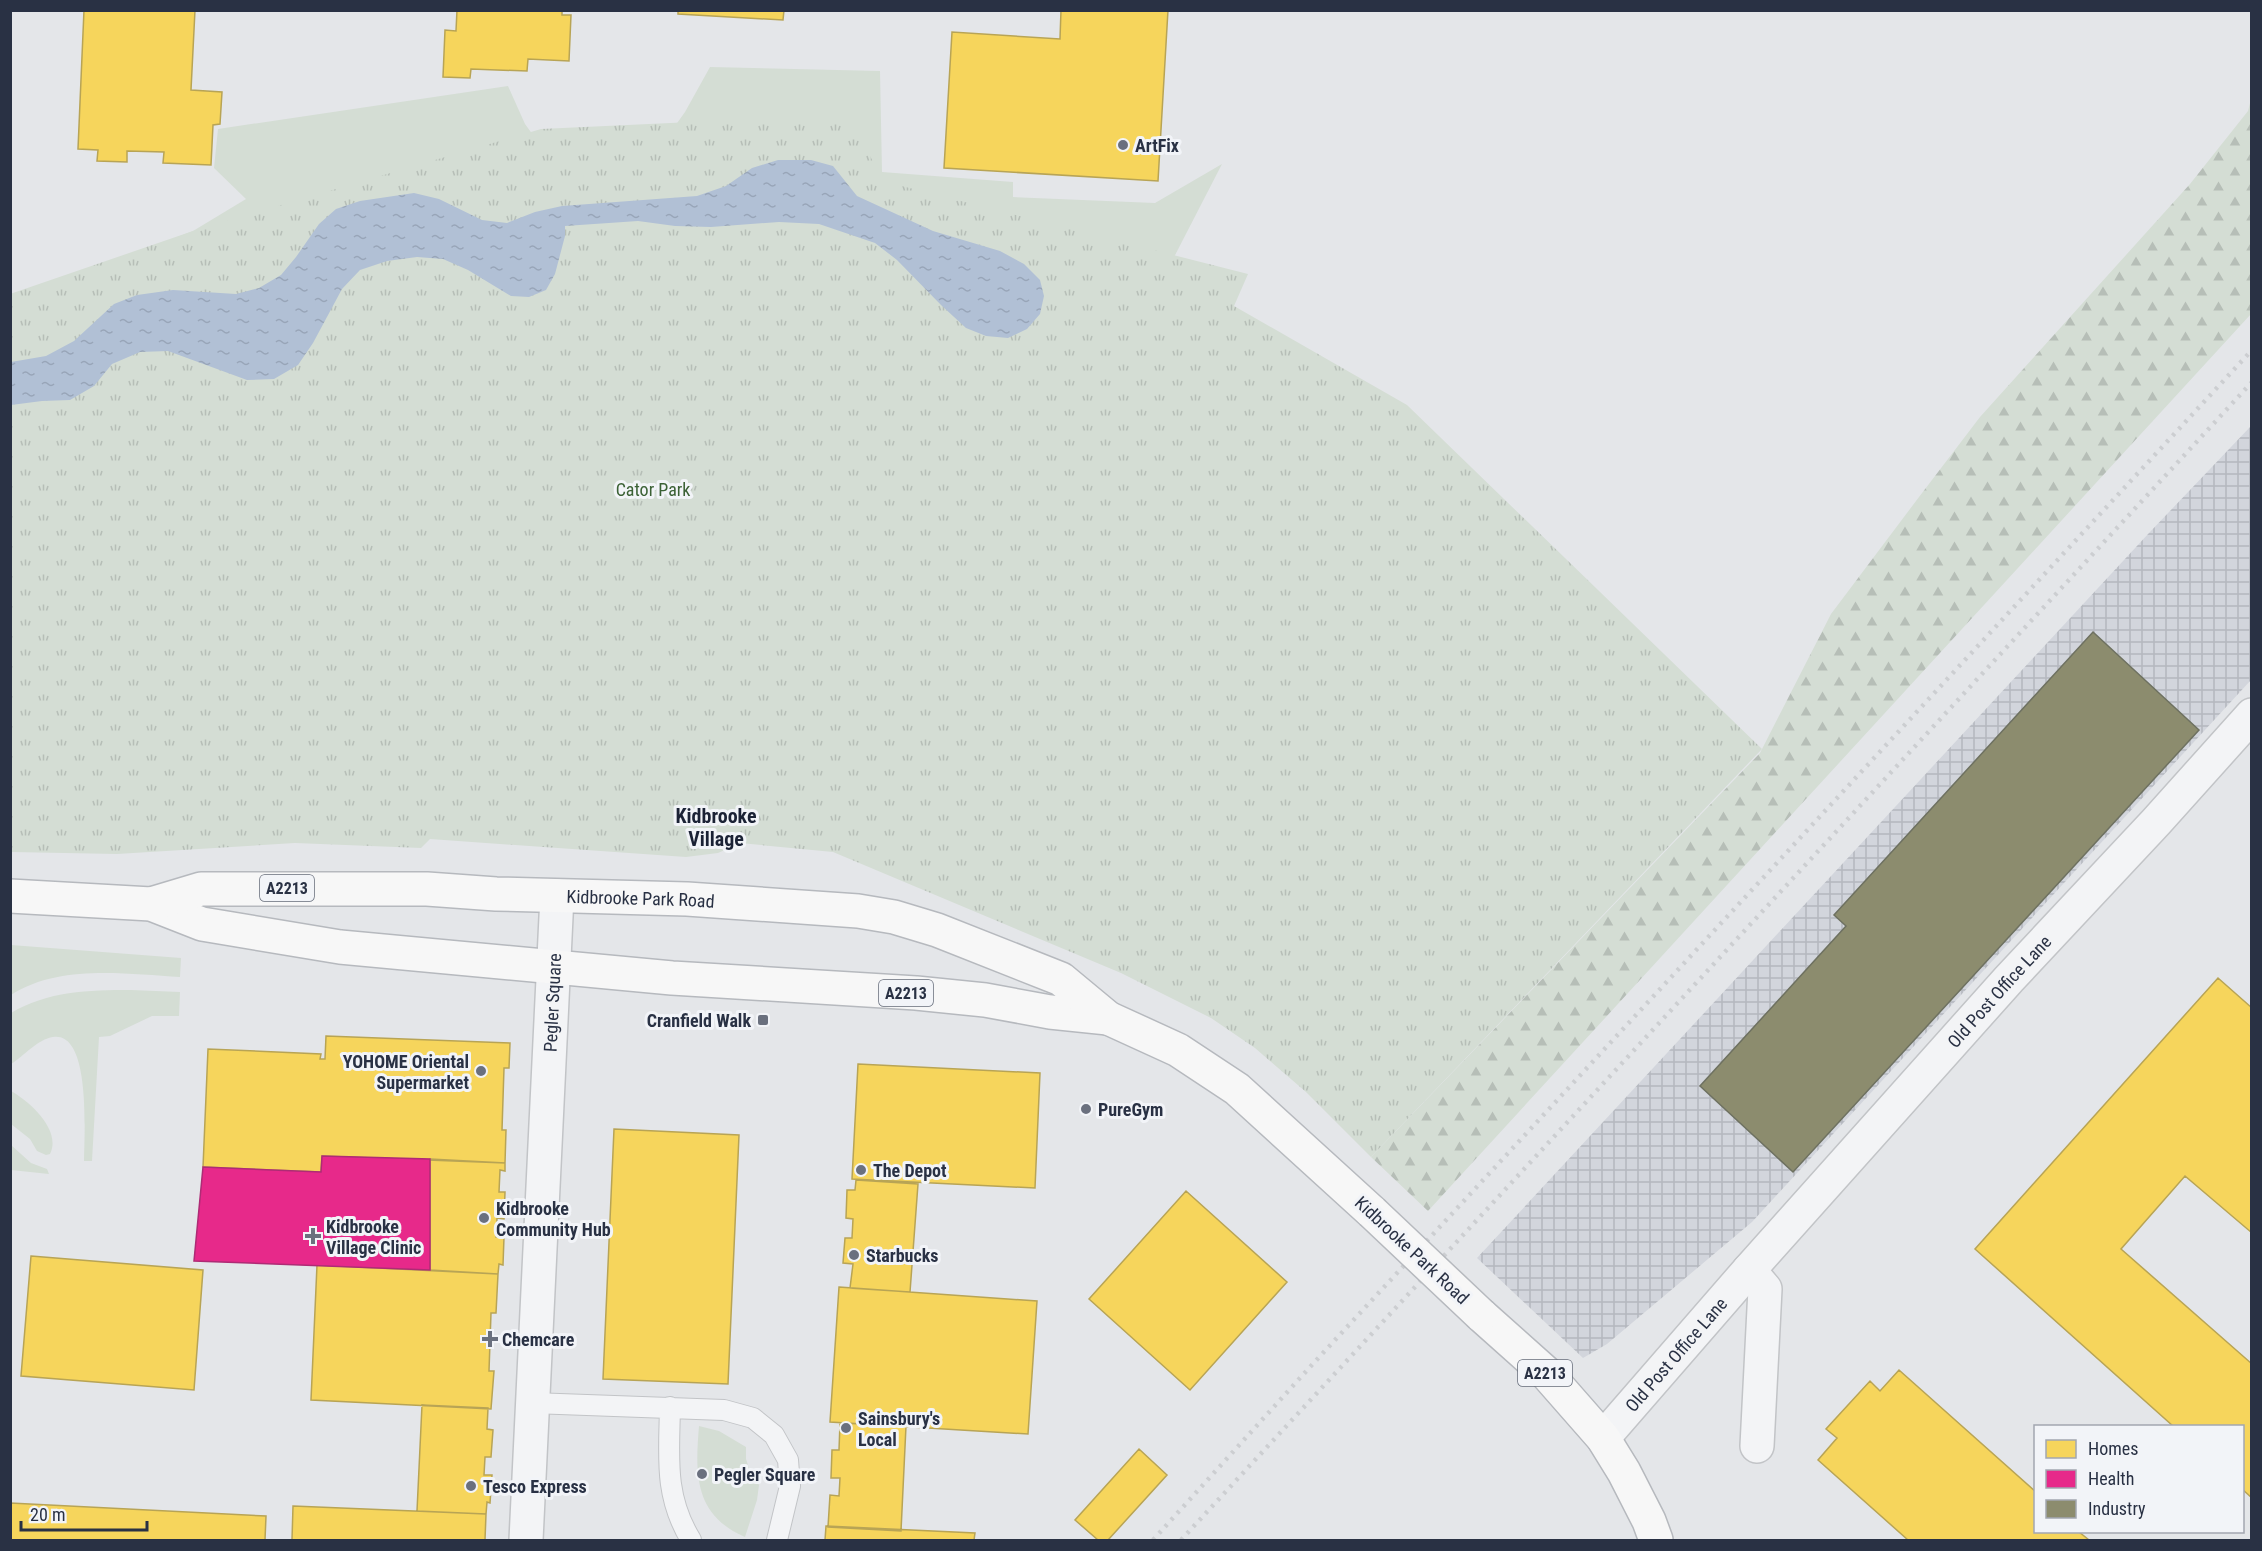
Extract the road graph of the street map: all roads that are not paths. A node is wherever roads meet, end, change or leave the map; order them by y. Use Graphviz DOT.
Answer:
graph roads {
  1 [pos="2252,715"];
  2 [pos="10,896"];
  3 [pos="557,896"];
  4 [pos="151,904"];
  5 [pos="552,966"];
  6 [pos="1108,1018"];
  7 [pos="1749,1270"];
  8 [pos="532,1403"];
  9 [pos="670,1407"];
  10 [pos="1603,1438"];
  11 [pos="1757,1446"];
  12 [pos="526,1540"];
  13 [pos="691,1540"];
  14 [pos="777,1540"];
  15 [pos="1656,1540"];
  1 -- 7 [label="street, Old Post Office Lane"];
  2 -- 4 [label="highway, Kidbrooke Park Road / A2213"];
  3 -- 4 [label="highway, Kidbrooke Park Road / A2213"];
  3 -- 5 [label="street, Pegler Square"];
  3 -- 6 [label="highway, Kidbrooke Park Road / A2213"];
  4 -- 5 [label="highway, Kidbrooke Park Road / A2213"];
  5 -- 6 [label="highway, Kidbrooke Park Road / A2213"];
  5 -- 8 [label="street, Pegler Square"];
  6 -- 10 [label="highway, Kidbrooke Park Road / A2213, bridge"];
  7 -- 10 [label="street, Old Post Office Lane"];
  7 -- 11 [label="street"];
  8 -- 9 [label="lane"];
  8 -- 12 [label="street, Pegler Square"];
  9 -- 13 [label="lane"];
  9 -- 14 [label="lane"];
  10 -- 15 [label="highway, Kidbrooke Park Road / A2213"];
}
